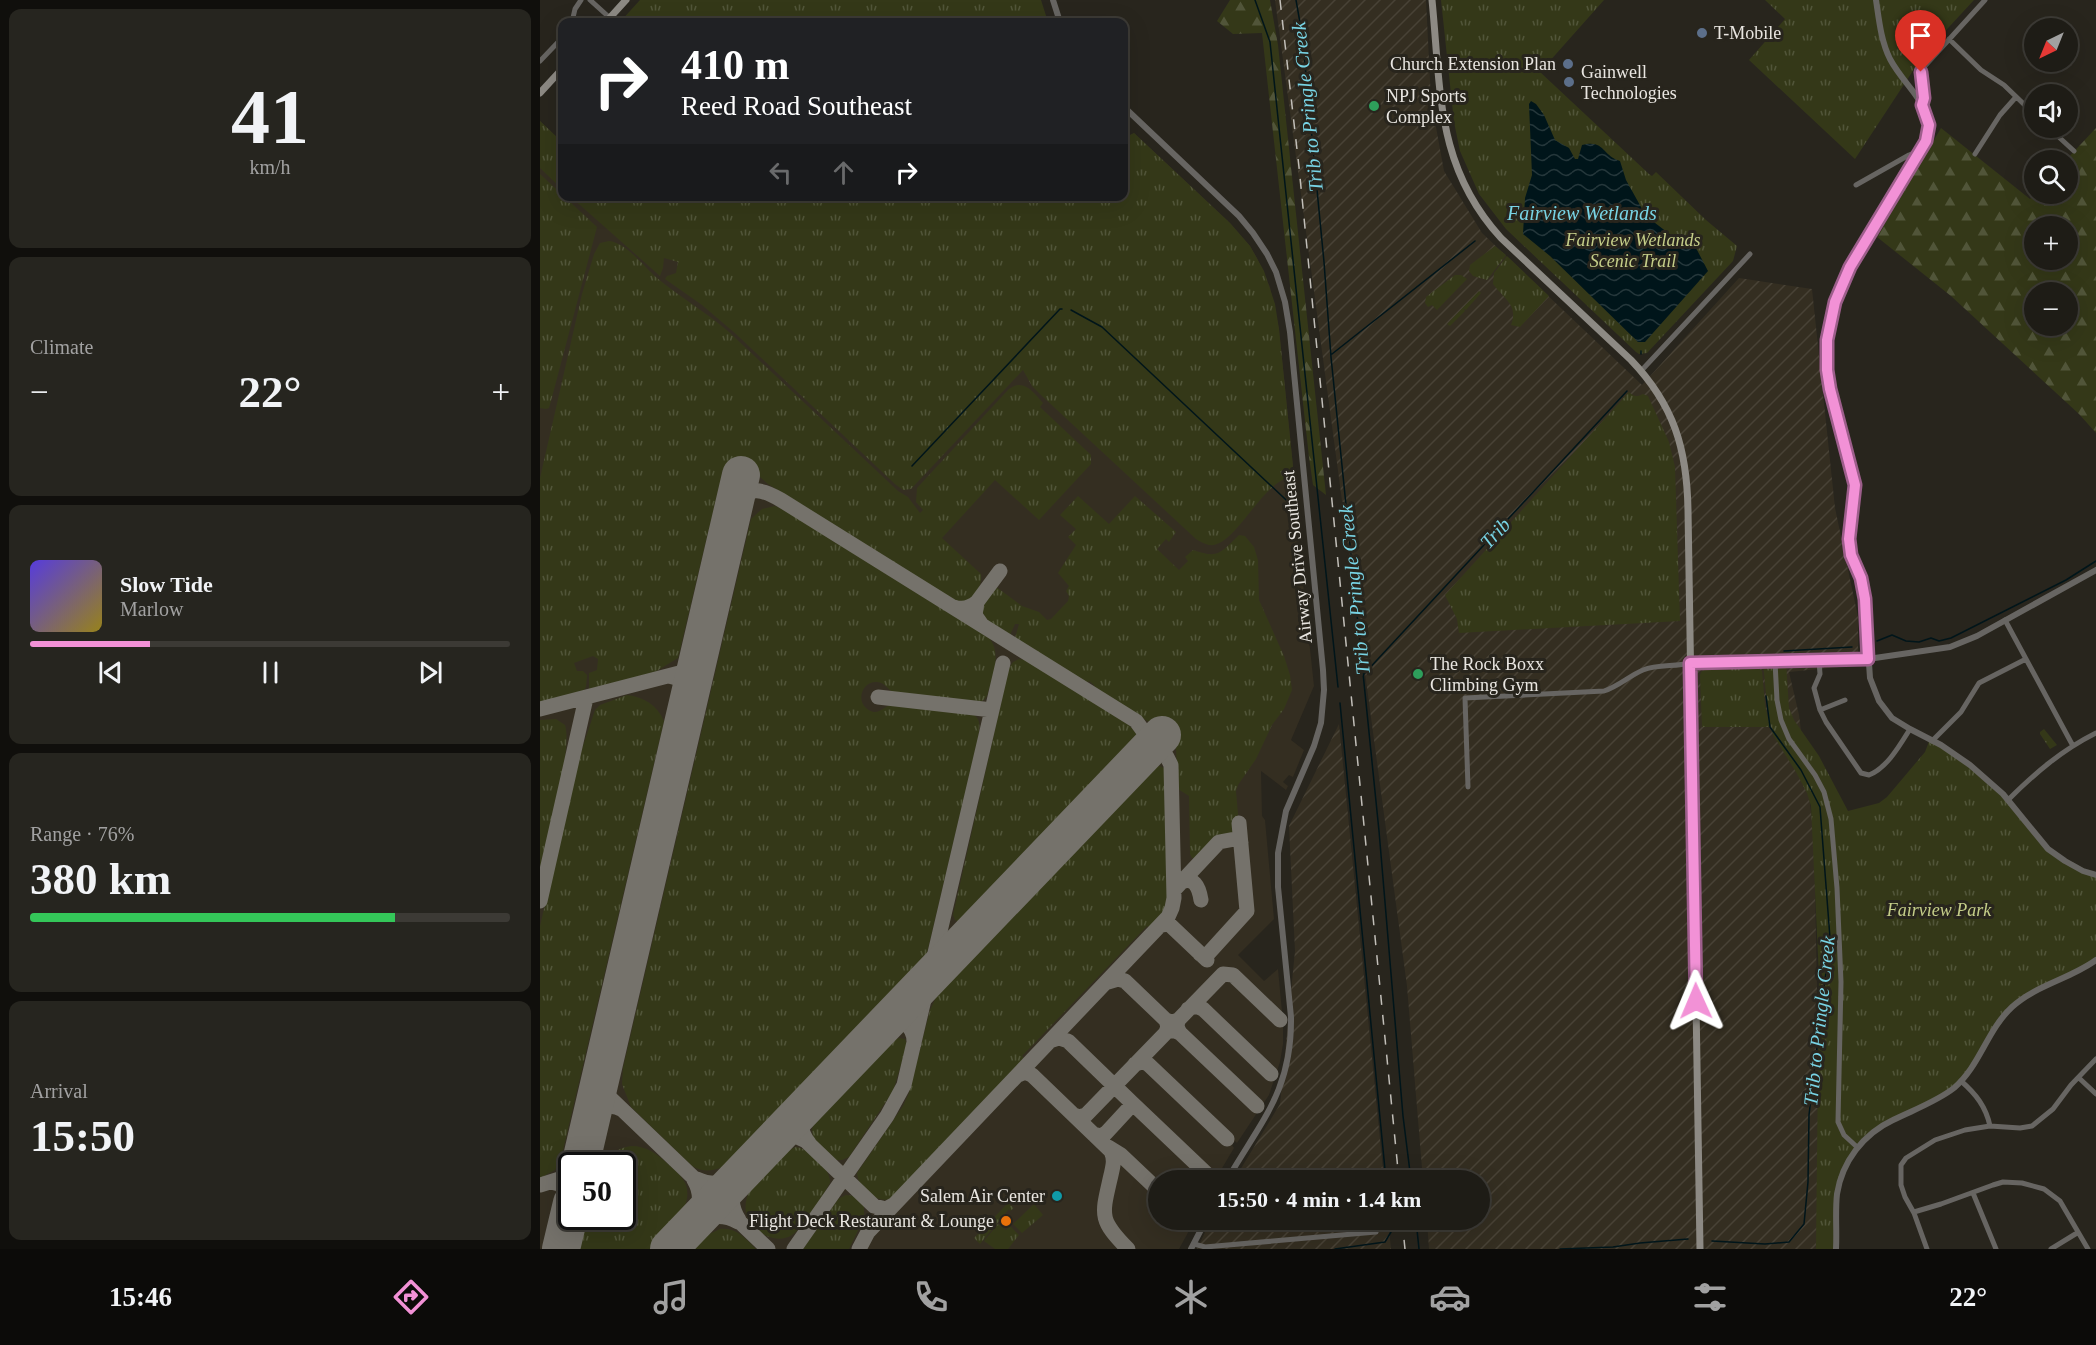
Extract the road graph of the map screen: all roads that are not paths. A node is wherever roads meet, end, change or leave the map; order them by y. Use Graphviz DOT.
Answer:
graph roads {
  1 [pos="581,0"];
  2 [pos="590,0"];
  3 [pos="626,0"];
  4 [pos="1053,0"];
  5 [pos="1432,0"];
  6 [pos="1876,0"];
  7 [pos="1985,0"];
  8 [pos="573,18"];
  9 [pos="606,18"];
  10 [pos="610,18"];
  11 [pos="1059,18"];
  12 [pos="1949,39"];
  13 [pos="558,42"];
  14 [pos="540,61"];
  15 [pos="558,73"];
  16 [pos="540,93"];
  17 [pos="2016,97"];
  18 [pos="1922,105"];
  19 [pos="2024,105"];
  20 [pos="1128,111"];
  21 [pos="2060,138"];
  22 [pos="2073,150"];
  23 [pos="1975,154"];
  24 [pos="1919,155"];
  25 [pos="1856,185"];
  26 [pos="1750,254"];
  27 [pos="1641,371"];
  28 [pos="2095,572"];
  29 [pos="2005,620"];
  30 [pos="1868,659"];
  31 [pos="2026,659"];
  32 [pos="1775,662"];
  33 [pos="1819,662"];
  34 [pos="1690,663"];
  35 [pos="1845,700"];
  36 [pos="1820,710"];
  37 [pos="1910,729"];
  38 [pos="2096,733"];
  39 [pos="1932,741"];
  40 [pos="2073,746"];
  41 [pos="1468,788"];
  42 [pos="2008,800"];
  43 [pos="2096,875"];
  44 [pos="2096,960"];
  45 [pos="2096,1059"];
  46 [pos="2079,1078"];
  47 [pos="1961,1081"];
  48 [pos="2096,1094"];
  49 [pos="1990,1126"];
  50 [pos="1857,1147"];
  51 [pos="1233,1170"];
  52 [pos="1973,1192"];
  53 [pos="1914,1212"];
  54 [pos="1201,1230"];
  55 [pos="1376,1232"];
  56 [pos="2077,1233"];
  57 [pos="1192,1246"];
  58 [pos="1700,1249"];
  59 [pos="1836,1249"];
  60 [pos="1927,1249"];
  61 [pos="1996,1249"];
  62 [pos="2051,1249"];
  63 [pos="2088,1249"];
  1 -- 8 [label="street"];
  2 -- 9 [label="street"];
  3 -- 10 [label="main road"];
  4 -- 11 [label="street"];
  5 -- 27 [label="main road"];
  6 -- 18 [label="street"];
  7 -- 12 [label="street"];
  12 -- 17 [label="street"];
  12 -- 18 [label="street"];
  13 -- 14 [label="street"];
  15 -- 16 [label="main road"];
  17 -- 19 [label="street"];
  17 -- 23 [label="street"];
  18 -- 24 [label="street"];
  20 -- 51 [label="street, Airway Drive Southeast"];
  21 -- 22 [label="street"];
  24 -- 25 [label="street"];
  24 -- 30 [label="street"];
  26 -- 27 [label="street"];
  27 -- 34 [label="main road"];
  28 -- 29 [label="street"];
  29 -- 30 [label="street"];
  29 -- 31 [label="street"];
  30 -- 33 [label="street"];
  30 -- 37 [label="street"];
  31 -- 39 [label="street"];
  31 -- 40 [label="street"];
  32 -- 33 [label="street"];
  32 -- 34 [label="street"];
  32 -- 50 [label="street"];
  33 -- 36 [label="street"];
  34 -- 41 [label="street"];
  34 -- 58 [label="main road"];
  35 -- 36 [label="street"];
  36 -- 37 [label="street"];
  37 -- 39 [label="street"];
  38 -- 40 [label="street"];
  39 -- 42 [label="street"];
  40 -- 42 [label="street"];
  42 -- 43 [label="street"];
  44 -- 47 [label="street"];
  45 -- 46 [label="street"];
  46 -- 48 [label="street"];
  46 -- 49 [label="street"];
  47 -- 49 [label="street"];
  47 -- 50 [label="street"];
  49 -- 53 [label="street"];
  50 -- 59 [label="street"];
  52 -- 53 [label="street"];
  52 -- 56 [label="street"];
  52 -- 61 [label="street"];
  53 -- 60 [label="street"];
  54 -- 57 [label="street"];
  55 -- 57 [label="street"];
  56 -- 62 [label="street"];
  56 -- 63 [label="street"];
}
